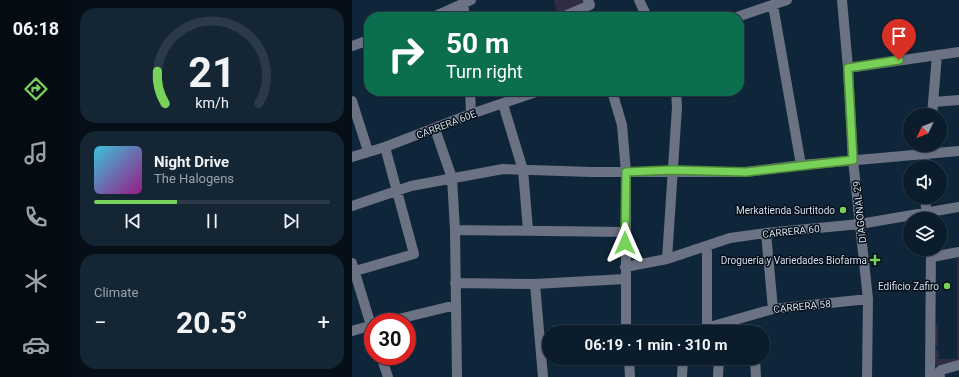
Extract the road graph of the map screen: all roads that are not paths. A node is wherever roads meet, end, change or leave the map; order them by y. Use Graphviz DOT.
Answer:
graph roads {
  1 [pos="588,0"];
  2 [pos="639,0"];
  3 [pos="787,0"];
  4 [pos="842,0"];
  5 [pos="467,2"];
  6 [pos="773,6"];
  7 [pos="444,12"];
  8 [pos="466,12"];
  9 [pos="574,12"];
  10 [pos="645,12"];
  11 [pos="744,15"];
  12 [pos="364,42"];
  13 [pos="352,46"];
  14 [pos="959,52"];
  15 [pos="937,55"];
  16 [pos="848,68"];
  17 [pos="470,96"];
  18 [pos="525,96"];
  19 [pos="613,96"];
  20 [pos="676,96"];
  21 [pos="959,100"];
  22 [pos="352,101"];
  23 [pos="934,102"];
  24 [pos="503,104"];
  25 [pos="933,108"];
  26 [pos="471,114"];
  27 [pos="435,129"];
  28 [pos="385,148"];
  29 [pos="947,150"];
  30 [pos="959,151"];
  31 [pos="368,152"];
  32 [pos="906,152"];
  33 [pos="352,157"];
  34 [pos="853,160"];
  35 [pos="801,165"];
  36 [pos="523,170"];
  37 [pos="672,170"];
  38 [pos="626,172"];
  39 [pos="452,178"];
  40 [pos="398,191"];
  41 [pos="352,206"];
  42 [pos="959,207"];
  43 [pos="941,212"];
  44 [pos="903,219"];
  45 [pos="860,224"];
  46 [pos="455,230"];
  47 [pos="528,230"];
  48 [pos="625,232"];
  49 [pos="766,233"];
  50 [pos="707,247"];
  51 [pos="947,252"];
  52 [pos="959,252"];
  53 [pos="931,256"];
  54 [pos="667,259"];
  55 [pos="625,266"];
  56 [pos="353,268"];
  57 [pos="625,279"];
  58 [pos="455,283"];
  59 [pos="535,284"];
  60 [pos="868,299"];
  61 [pos="456,304"];
  62 [pos="773,308"];
  63 [pos="367,313"];
  64 [pos="416,314"];
  65 [pos="626,325"];
  66 [pos="707,325"];
  67 [pos="727,325"];
  68 [pos="364,329"];
  69 [pos="352,331"];
  70 [pos="384,365"];
  71 [pos="629,365"];
  72 [pos="683,365"];
  73 [pos="719,365"];
  74 [pos="755,365"];
  75 [pos="959,365"];
  76 [pos="388,377"];
  77 [pos="457,377"];
  78 [pos="543,377"];
  79 [pos="630,377"];
  80 [pos="682,377"];
  81 [pos="718,377"];
  82 [pos="756,377"];
  83 [pos="867,377"];
  84 [pos="930,377"];
  85 [pos="940,377"];
  1 -- 9 [label="street"];
  2 -- 10 [label="street"];
  3 -- 6 [label="street"];
  4 -- 16 [label="street, DIAGONAL 29"];
  5 -- 7 [label="street"];
  5 -- 8 [label="street"];
  6 -- 11 [label="street"];
  6 -- 35 [label="street"];
  12 -- 13 [label="street"];
  14 -- 15 [label="street"];
  15 -- 16 [label="street"];
  15 -- 23 [label="street"];
  16 -- 34 [label="street, DIAGONAL 29"];
  17 -- 26 [label="street"];
  18 -- 24 [label="street, CARRERA 60E"];
  19 -- 38 [label="street"];
  20 -- 37 [label="street"];
  21 -- 23 [label="street"];
  22 -- 31 [label="street"];
  23 -- 25 [label="street"];
  24 -- 26 [label="street, CARRERA 60E"];
  24 -- 36 [label="street"];
  26 -- 27 [label="street, CARRERA 60E"];
  27 -- 28 [label="street, CARRERA 60E"];
  27 -- 39 [label="street"];
  28 -- 31 [label="street, CARRERA 60E"];
  28 -- 40 [label="street"];
  29 -- 30 [label="street"];
  31 -- 33 [label="street, CARRERA 60E"];
  32 -- 34 [label="street"];
  34 -- 35 [label="street"];
  34 -- 45 [label="street, DIAGONAL 29"];
  35 -- 37 [label="street"];
  36 -- 38 [label="street"];
  36 -- 39 [label="street"];
  36 -- 47 [label="street"];
  37 -- 38 [label="street"];
  37 -- 54 [label="street"];
  38 -- 48 [label="street"];
  39 -- 40 [label="street"];
  39 -- 46 [label="street"];
  40 -- 41 [label="street"];
  40 -- 56 [label="street"];
  42 -- 43 [label="street, CARRERA 60"];
  44 -- 45 [label="street, CARRERA 60"];
  45 -- 49 [label="street, CARRERA 60"];
  45 -- 60 [label="street, DIAGONAL 29"];
  46 -- 47 [label="street"];
  46 -- 58 [label="street"];
  47 -- 48 [label="street"];
  48 -- 55 [label="street"];
  49 -- 50 [label="street, CARRERA 60"];
  49 -- 62 [label="street"];
  50 -- 54 [label="street, CARRERA 60"];
  50 -- 66 [label="street"];
  51 -- 52 [label="street"];
  53 -- 84 [label="street"];
  54 -- 55 [label="street, CARRERA 60"];
  55 -- 57 [label="street"];
  56 -- 63 [label="street"];
  57 -- 59 [label="street"];
  57 -- 65 [label="street"];
  58 -- 59 [label="street"];
  58 -- 61 [label="street"];
  59 -- 78 [label="street"];
  60 -- 62 [label="street, CARRERA 58"];
  60 -- 83 [label="street, DIAGONAL 29"];
  61 -- 64 [label="street"];
  61 -- 77 [label="street"];
  62 -- 67 [label="street, CARRERA 58"];
  68 -- 69 [label="street"];
  70 -- 76 [label="street"];
  71 -- 79 [label="street"];
  72 -- 80 [label="street"];
  73 -- 81 [label="street"];
  74 -- 82 [label="street"];
  75 -- 85 [label="street"];
}
